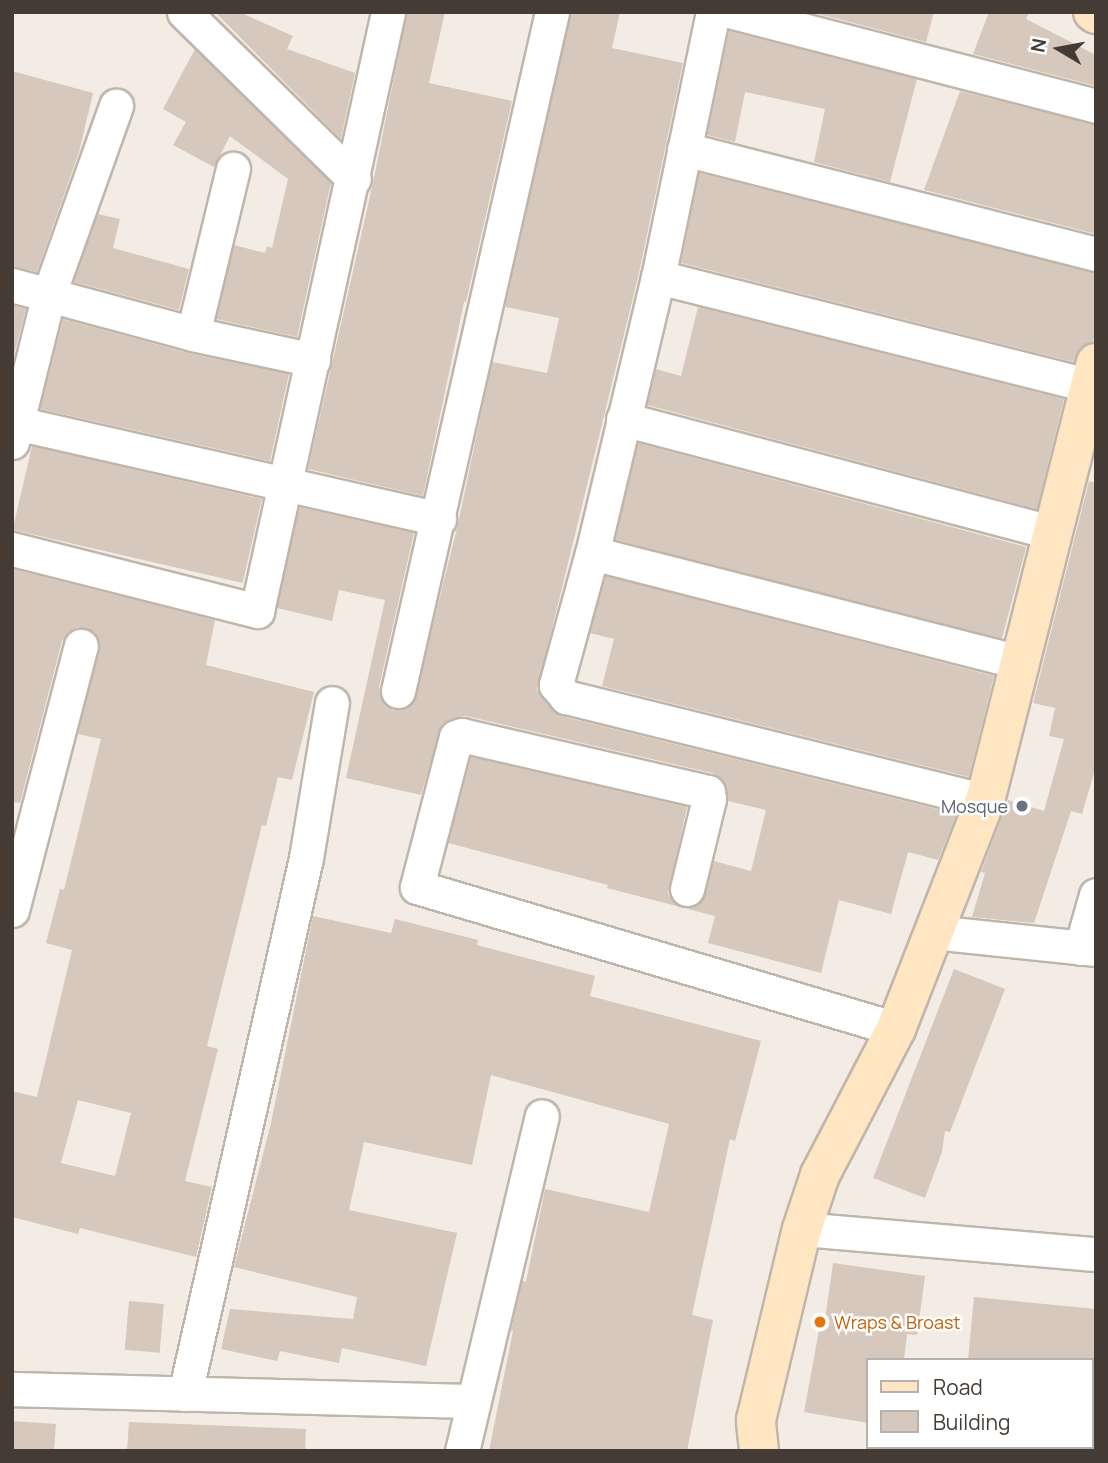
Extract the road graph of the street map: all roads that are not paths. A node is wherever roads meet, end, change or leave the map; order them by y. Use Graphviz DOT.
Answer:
graph roads {
  1 [pos="184,12"];
  2 [pos="552,12"];
  3 [pos="713,12"];
  4 [pos="733,12"];
  5 [pos="378,16"];
  6 [pos="116,106"];
  7 [pos="1096,106"];
  8 [pos="684,149"];
  9 [pos="233,169"];
  10 [pos="354,179"];
  11 [pos="1096,254"];
  12 [pos="658,277"];
  13 [pos="12,285"];
  14 [pos="49,294"];
  15 [pos="193,334"];
  16 [pos="313,360"];
  17 [pos="1094,374"];
  18 [pos="623,419"];
  19 [pos="14,429"];
  20 [pos="287,483"];
  21 [pos="439,519"];
  22 [pos="1053,533"];
  23 [pos="12,549"];
  24 [pos="592,552"];
  25 [pos="81,646"];
  26 [pos="1019,662"];
  27 [pos="398,691"];
  28 [pos="332,703"];
  29 [pos="985,801"];
  30 [pos="23,836"];
  31 [pos="687,889"];
  32 [pos="1096,895"];
  33 [pos="12,910"];
  34 [pos="933,932"];
  35 [pos="1089,949"];
  36 [pos="895,1029"];
  37 [pos="542,1116"];
  38 [pos="802,1229"];
  39 [pos="1096,1254"];
  40 [pos="12,1389"];
  41 [pos="185,1394"];
  42 [pos="472,1401"];
  43 [pos="751,1440"];
  44 [pos="462,1451"];
  1 -- 10 [label="street"];
  2 -- 21 [label="street"];
  3 -- 8 [label="street"];
  4 -- 7 [label="street"];
  5 -- 10 [label="street"];
  6 -- 14 [label="street"];
  8 -- 11 [label="street"];
  8 -- 12 [label="street"];
  9 -- 15 [label="street"];
  10 -- 16 [label="street"];
  12 -- 17 [label="street"];
  12 -- 18 [label="street"];
  13 -- 14 [label="street"];
  14 -- 15 [label="street"];
  14 -- 19 [label="street"];
  15 -- 16 [label="street"];
  16 -- 20 [label="street"];
  17 -- 22 [label="street"];
  18 -- 22 [label="street"];
  18 -- 24 [label="street"];
  19 -- 20 [label="street"];
  20 -- 21 [label="street"];
  20 -- 23 [label="street"];
  21 -- 27 [label="street"];
  22 -- 26 [label="street"];
  24 -- 26 [label="street"];
  24 -- 29 [label="street"];
  25 -- 30 [label="street"];
  26 -- 29 [label="street"];
  28 -- 41 [label="street"];
  29 -- 34 [label="street"];
  30 -- 33 [label="street"];
  31 -- 36 [label="street"];
  32 -- 35 [label="street"];
  34 -- 35 [label="street"];
  34 -- 36 [label="street"];
  36 -- 38 [label="street"];
  37 -- 42 [label="street"];
  38 -- 39 [label="street"];
  38 -- 43 [label="street"];
  40 -- 41 [label="street"];
  41 -- 42 [label="street"];
  42 -- 44 [label="street"];
}
